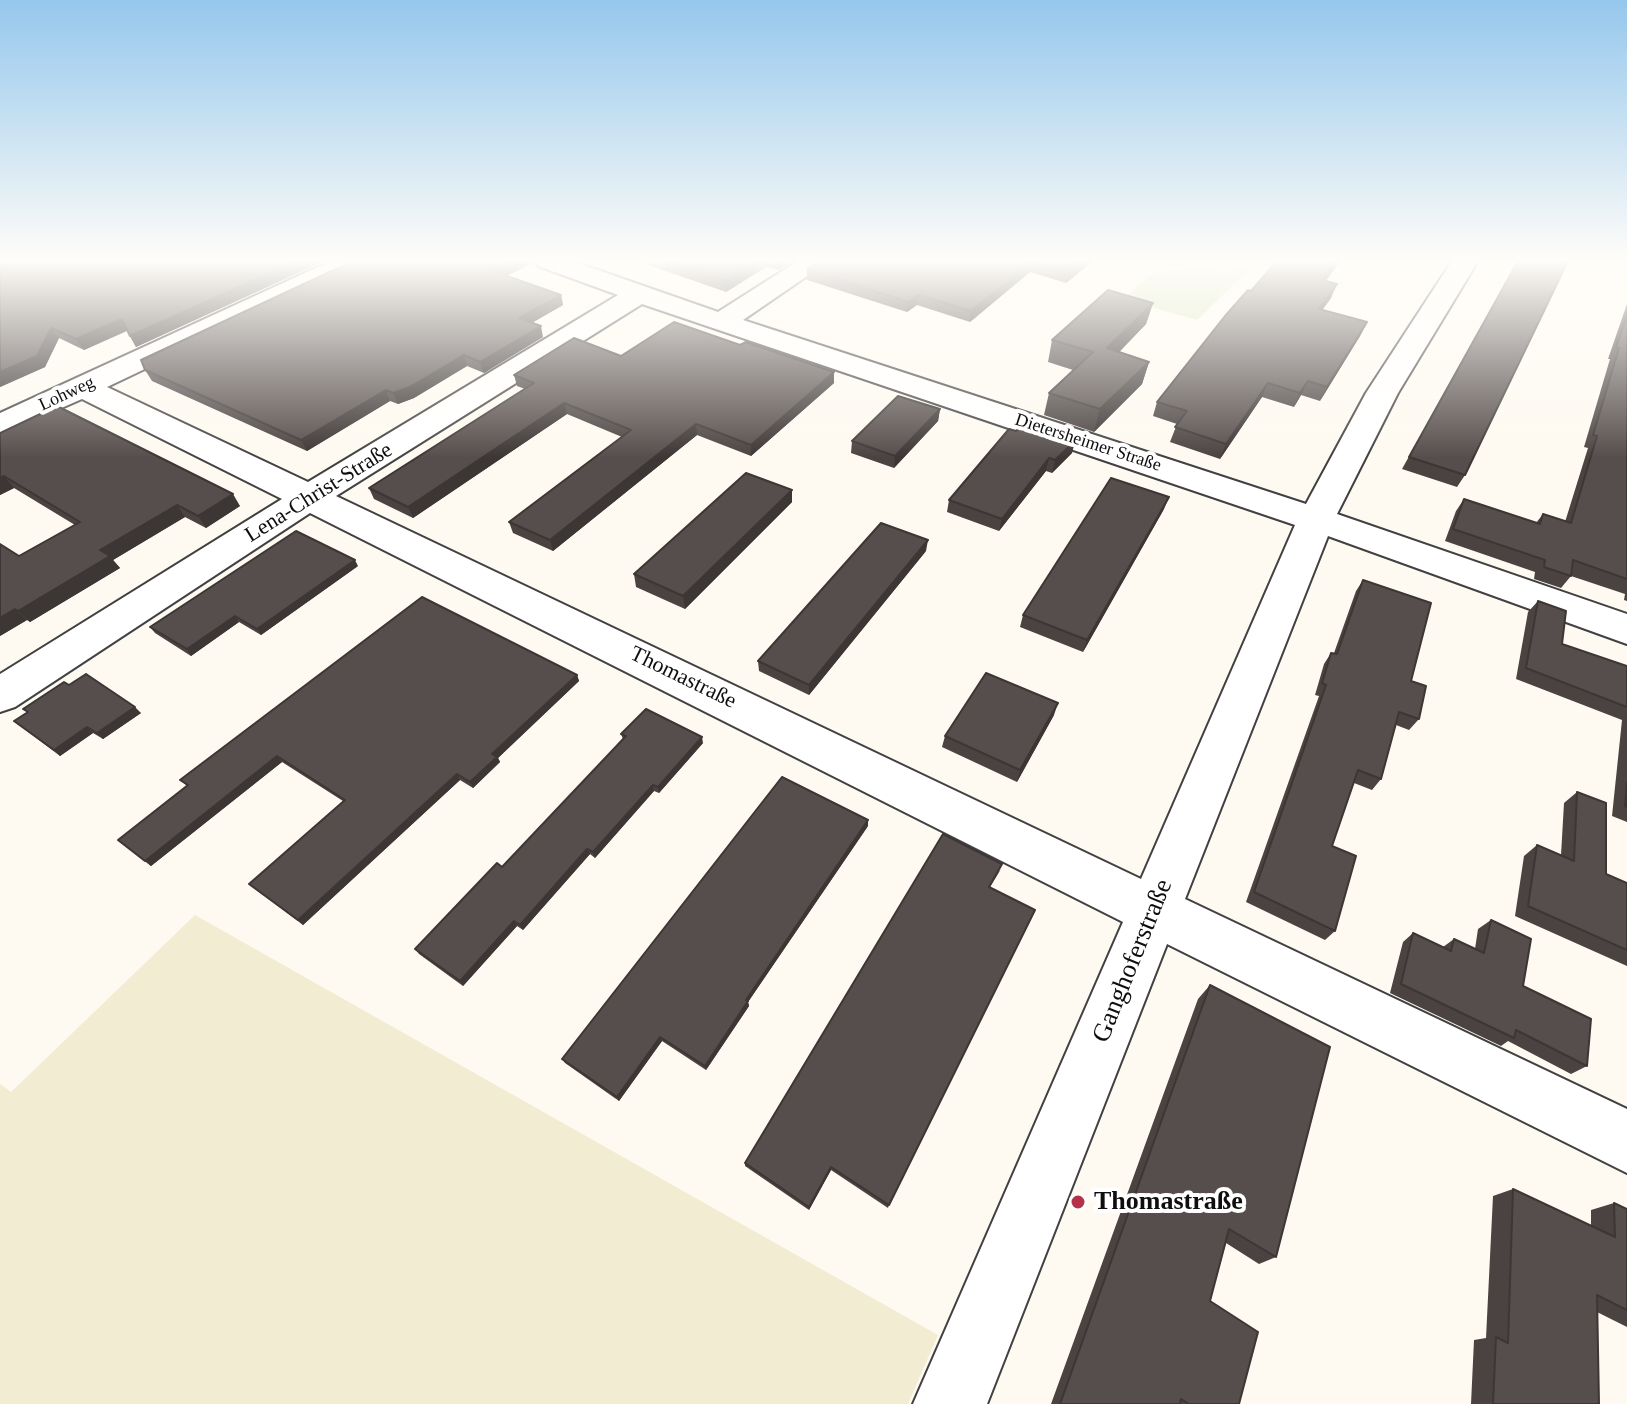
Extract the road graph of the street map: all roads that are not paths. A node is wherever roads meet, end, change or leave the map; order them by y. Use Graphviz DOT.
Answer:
graph roads {
  1 [pos="212,327"];
  2 [pos="586,327"];
  3 [pos="735,327"];
  4 [pos="1424,327"];
  5 [pos="83,387"];
  6 [pos="0,425"];
  7 [pos="311,496"];
  8 [pos="1316,519"];
  9 [pos="1627,629"];
  10 [pos="0,695"];
  11 [pos="1154,909"];
  12 [pos="1627,1142"];
  13 [pos="950,1404"];
  1 -- 5 [label="street, Lohweg"];
  2 -- 7 [label="street, Lena-Christ-Straße"];
  3 -- 8 [label="street, Dietersheimer Straße"];
  4 -- 8 [label="street, Ganghoferstraße"];
  5 -- 6 [label="street, Lohweg"];
  5 -- 7 [label="street, Thomastraße"];
  7 -- 10 [label="street, Lena-Christ-Straße"];
  7 -- 11 [label="street, Thomastraße"];
  8 -- 9 [label="street, Dietersheimer Straße"];
  8 -- 11 [label="street, Ganghoferstraße"];
  11 -- 12 [label="street, Thomastraße"];
  11 -- 13 [label="street, Ganghoferstraße"];
}
